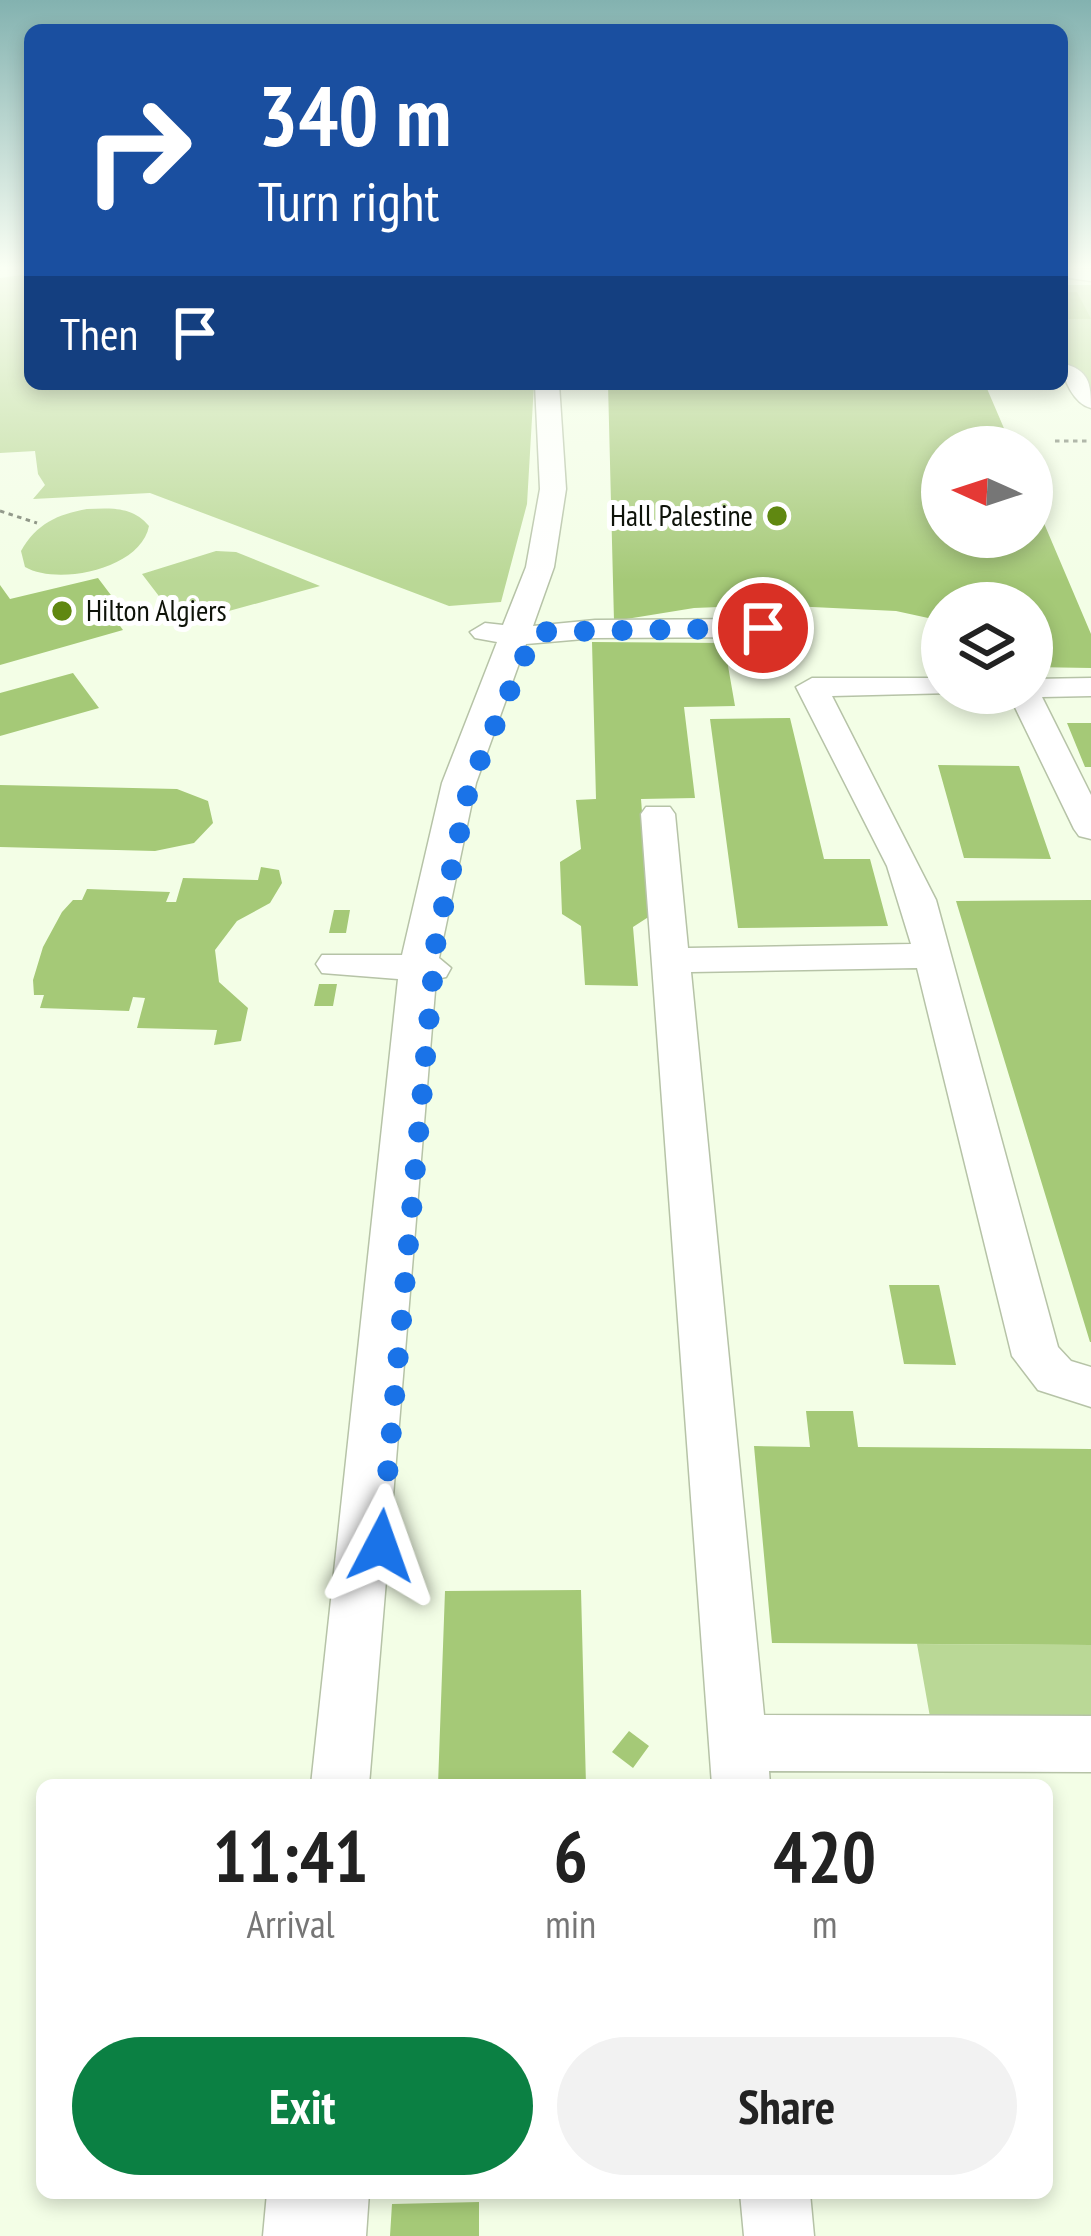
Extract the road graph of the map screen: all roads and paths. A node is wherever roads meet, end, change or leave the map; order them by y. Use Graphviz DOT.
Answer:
graph roads {
  1 [pos="1068,372"];
  2 [pos="548,390"];
  3 [pos="557,390"];
  4 [pos="1091,401"];
  5 [pos="1055,441"];
  6 [pos="1091,441"];
  7 [pos="0,511"];
  8 [pos="37,523"];
  9 [pos="763,628"];
  10 [pos="510,630"];
  11 [pos="921,687"];
  12 [pos="1091,687"];
  13 [pos="1053,688"];
  14 [pos="1034,714"];
  15 [pos="658,814"];
  16 [pos="1091,829"];
  17 [pos="338,953"];
  18 [pos="427,955"];
  19 [pos="933,956"];
  20 [pos="671,960"];
  21 [pos="1091,1388"];
  22 [pos="1091,1744"];
  23 [pos="740,1764"];
  24 [pos="341,1779"];
  25 [pos="364,1779"];
  26 [pos="301,2199"];
  27 [pos="334,2199"];
  28 [pos="776,2199"];
  29 [pos="298,2236"];
  30 [pos="331,2236"];
  31 [pos="779,2236"];
  1 -- 4 [label="street"];
  2 -- 10 [label="street"];
  3 -- 10 [label="street"];
  5 -- 6 [label="path"];
  7 -- 8 [label="path"];
  9 -- 10 [label="street"];
  10 -- 18 [label="street"];
  11 -- 19 [label="street"];
  12 -- 13 [label="street"];
  14 -- 16 [label="street"];
  15 -- 20 [label="street"];
  17 -- 18 [label="street"];
  18 -- 24 [label="street"];
  18 -- 25 [label="street"];
  19 -- 20 [label="street"];
  19 -- 21 [label="street"];
  20 -- 23 [label="street"];
  22 -- 23 [label="street"];
  26 -- 29 [label="street"];
  27 -- 30 [label="street"];
  28 -- 31 [label="street"];
}
